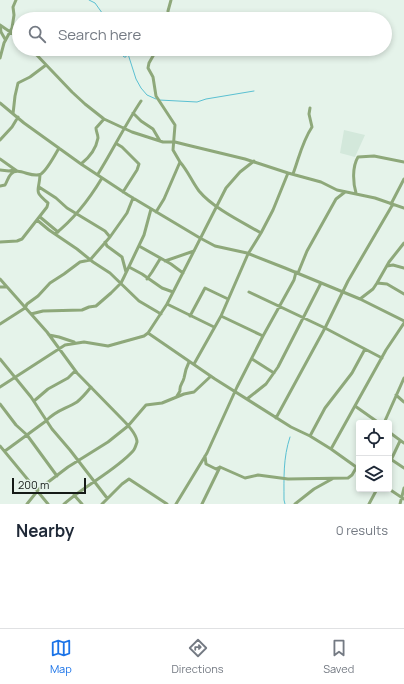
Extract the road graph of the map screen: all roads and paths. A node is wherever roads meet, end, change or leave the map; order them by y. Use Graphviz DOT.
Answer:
graph roads {
  1 [pos="16,0"];
  2 [pos="171,0"];
  3 [pos="13,12"];
  4 [pos="168,12"];
  5 [pos="12,24"];
  6 [pos="10,31"];
  7 [pos="5,39"];
  8 [pos="37,56"];
  9 [pos="153,56"];
  10 [pos="0,58"];
  11 [pos="46,66"];
  12 [pos="141,101"];
  13 [pos="0,103"];
  14 [pos="310,108"];
  15 [pos="133,113"];
  16 [pos="13,114"];
  17 [pos="18,117"];
  18 [pos="104,119"];
  19 [pos="124,128"];
  20 [pos="0,140"];
  21 [pos="160,141"];
  22 [pos="175,142"];
  23 [pos="117,144"];
  24 [pos="59,148"];
  25 [pos="0,158"];
  26 [pos="254,161"];
  27 [pos="180,162"];
  28 [pos="404,162"];
  29 [pos="81,164"];
  30 [pos="0,170"];
  31 [pos="14,170"];
  32 [pos="18,172"];
  33 [pos="288,173"];
  34 [pos="98,174"];
  35 [pos="293,174"];
  36 [pos="40,175"];
  37 [pos="102,178"];
  38 [pos="404,178"];
  39 [pos="0,186"];
  40 [pos="39,187"];
  41 [pos="123,192"];
  42 [pos="345,192"];
  43 [pos="356,193"];
  44 [pos="133,198"];
  45 [pos="392,204"];
  46 [pos="217,207"];
  47 [pos="404,208"];
  48 [pos="151,209"];
  49 [pos="156,212"];
  50 [pos="76,214"];
  51 [pos="38,219"];
  52 [pos="261,232"];
  53 [pos="57,233"];
  54 [pos="110,237"];
  55 [pos="200,238"];
  56 [pos="0,242"];
  57 [pos="106,242"];
  58 [pos="404,243"];
  59 [pos="139,246"];
  60 [pos="194,251"];
  61 [pos="248,254"];
  62 [pos="160,258"];
  63 [pos="91,259"];
  64 [pos="165,261"];
  65 [pos="387,266"];
  66 [pos="129,267"];
  67 [pos="404,268"];
  68 [pos="127,272"];
  69 [pos="183,273"];
  70 [pos="297,273"];
  71 [pos="0,279"];
  72 [pos="147,279"];
  73 [pos="121,283"];
  74 [pos="321,283"];
  75 [pos="377,283"];
  76 [pos="0,287"];
  77 [pos="7,287"];
  78 [pos="173,292"];
  79 [pos="249,292"];
  80 [pos="343,292"];
  81 [pos="404,294"];
  82 [pos="228,299"];
  83 [pos="360,299"];
  84 [pos="166,304"];
  85 [pos="25,307"];
  86 [pos="280,307"];
  87 [pos="31,314"];
  88 [pos="161,314"];
  89 [pos="190,316"];
  90 [pos="221,316"];
  91 [pos="304,318"];
  92 [pos="404,322"];
  93 [pos="0,324"];
  94 [pos="214,327"];
  95 [pos="325,328"];
  96 [pos="148,333"];
  97 [pos="49,336"];
  98 [pos="263,336"];
  99 [pos="76,342"];
  100 [pos="58,348"];
  101 [pos="365,349"];
  102 [pos="382,358"];
  103 [pos="0,359"];
  104 [pos="252,359"];
  105 [pos="189,362"];
  106 [pos="194,364"];
  107 [pos="75,370"];
  108 [pos="274,373"];
  109 [pos="211,376"];
  110 [pos="15,377"];
  111 [pos="404,378"];
  112 [pos="0,387"];
  113 [pos="91,387"];
  114 [pos="235,391"];
  115 [pos="396,395"];
  116 [pos="177,397"];
  117 [pos="247,399"];
  118 [pos="34,401"];
  119 [pos="404,402"];
  120 [pos="0,404"];
  121 [pos="355,406"];
  122 [pos="276,418"];
  123 [pos="375,420"];
  124 [pos="385,420"];
  125 [pos="46,421"];
  126 [pos="128,426"];
  127 [pos="392,434"];
  128 [pos="27,435"];
  129 [pos="310,436"];
  130 [pos="400,441"];
  131 [pos="404,443"];
  132 [pos="0,446"];
  133 [pos="331,449"];
  134 [pos="4,450"];
  135 [pos="205,456"];
  136 [pos="392,456"];
  137 [pos="392,460"];
  138 [pos="78,461"];
  139 [pos="220,467"];
  140 [pos="356,467"];
  141 [pos="404,468"];
  142 [pos="356,470"];
  143 [pos="57,476"];
  144 [pos="334,478"];
  145 [pos="93,481"];
  146 [pos="404,488"];
  147 [pos="38,491"];
  148 [pos="392,491"];
  149 [pos="375,492"];
  150 [pos="395,493"];
  151 [pos="74,495"];
  152 [pos="107,498"];
  153 [pos="403,499"];
  154 [pos="27,504"];
  155 [pos="48,504"];
  156 [pos="64,504"];
  157 [pos="82,504"];
  158 [pos="102,504"];
  159 [pos="167,504"];
  160 [pos="176,504"];
  161 [pos="202,504"];
  162 [pos="294,504"];
  163 [pos="369,504"];
  164 [pos="400,504"];
  1 -- 3 [label="street"];
  2 -- 4 [label="street"];
  5 -- 6 [label="street"];
  6 -- 7 [label="street"];
  6 -- 7 [label="street"];
  7 -- 10 [label="street"];
  8 -- 11 [label="street"];
  9 -- 22 [label="street"];
  11 -- 16 [label="street"];
  11 -- 18 [label="street"];
  12 -- 15 [label="street"];
  13 -- 16 [label="street"];
  14 -- 35 [label="street"];
  15 -- 19 [label="street"];
  15 -- 21 [label="street"];
  16 -- 17 [label="street"];
  17 -- 20 [label="street"];
  17 -- 24 [label="street"];
  18 -- 19 [label="street"];
  18 -- 29 [label="street"];
  19 -- 21 [label="street"];
  19 -- 23 [label="street"];
  21 -- 22 [label="street"];
  22 -- 26 [label="street"];
  22 -- 27 [label="street"];
  23 -- 34 [label="street"];
  23 -- 41 [label="street"];
  24 -- 29 [label="street"];
  24 -- 36 [label="street"];
  25 -- 31 [label="street"];
  26 -- 33 [label="street"];
  26 -- 46 [label="street"];
  27 -- 46 [label="street"];
  27 -- 49 [label="street"];
  28 -- 43 [label="street"];
  29 -- 34 [label="street"];
  30 -- 31 [label="street"];
  31 -- 32 [label="street"];
  32 -- 36 [label="street"];
  32 -- 39 [label="street"];
  33 -- 35 [label="street"];
  33 -- 52 [label="street"];
  34 -- 37 [label="street"];
  35 -- 42 [label="street"];
  36 -- 40 [label="street"];
  37 -- 41 [label="street"];
  37 -- 50 [label="street"];
  38 -- 45 [label="street"];
  40 -- 50 [label="street"];
  40 -- 51 [label="street"];
  41 -- 44 [label="street"];
  42 -- 43 [label="street"];
  42 -- 70 [label="street"];
  43 -- 45 [label="street"];
  44 -- 48 [label="street"];
  44 -- 54 [label="street"];
  45 -- 47 [label="street"];
  45 -- 80 [label="street"];
  46 -- 52 [label="street"];
  46 -- 55 [label="street"];
  48 -- 49 [label="street"];
  48 -- 59 [label="street"];
  49 -- 55 [label="street"];
  50 -- 53 [label="street"];
  50 -- 54 [label="street"];
  51 -- 53 [label="street"];
  51 -- 56 [label="street"];
  52 -- 61 [label="street"];
  53 -- 63 [label="street"];
  54 -- 57 [label="street"];
  55 -- 60 [label="street"];
  55 -- 61 [label="street"];
  57 -- 63 [label="street"];
  57 -- 68 [label="street"];
  58 -- 65 [label="street"];
  59 -- 62 [label="street"];
  59 -- 66 [label="street"];
  60 -- 64 [label="street"];
  60 -- 69 [label="street"];
  61 -- 70 [label="street"];
  61 -- 82 [label="street"];
  62 -- 64 [label="street"];
  62 -- 72 [label="street"];
  63 -- 73 [label="street"];
  63 -- 85 [label="street"];
  64 -- 69 [label="street"];
  65 -- 67 [label="street"];
  65 -- 75 [label="street"];
  66 -- 68 [label="street"];
  66 -- 72 [label="street"];
  68 -- 73 [label="street"];
  69 -- 78 [label="street"];
  70 -- 74 [label="street"];
  70 -- 86 [label="street"];
  71 -- 77 [label="street"];
  72 -- 78 [label="street"];
  73 -- 87 [label="street"];
  73 -- 88 [label="street"];
  74 -- 80 [label="street"];
  74 -- 91 [label="street"];
  75 -- 81 [label="street"];
  75 -- 83 [label="street"];
  76 -- 77 [label="street"];
  77 -- 85 [label="street"];
  78 -- 84 [label="street"];
  79 -- 86 [label="street"];
  80 -- 83 [label="street"];
  80 -- 95 [label="street"];
  82 -- 89 [label="street"];
  82 -- 90 [label="street"];
  83 -- 92 [label="street"];
  84 -- 88 [label="street"];
  84 -- 89 [label="street"];
  85 -- 87 [label="street"];
  85 -- 93 [label="street"];
  86 -- 91 [label="street"];
  86 -- 98 [label="street"];
  87 -- 97 [label="street"];
  88 -- 96 [label="street"];
  89 -- 94 [label="street"];
  90 -- 94 [label="street"];
  90 -- 98 [label="street"];
  91 -- 95 [label="street"];
  91 -- 108 [label="street"];
  92 -- 102 [label="street"];
  94 -- 106 [label="street"];
  95 -- 101 [label="street"];
  95 -- 122 [label="street"];
  96 -- 99 [label="street"];
  96 -- 105 [label="street"];
  97 -- 99 [label="street"];
  97 -- 100 [label="street"];
  98 -- 104 [label="street"];
  99 -- 100 [label="street"];
  100 -- 107 [label="street"];
  100 -- 110 [label="street"];
  101 -- 102 [label="street"];
  101 -- 129 [label="street"];
  102 -- 121 [label="street"];
  103 -- 110 [label="street"];
  104 -- 108 [label="street"];
  104 -- 114 [label="street"];
  105 -- 106 [label="street"];
  105 -- 116 [label="street"];
  106 -- 109 [label="street"];
  107 -- 113 [label="street"];
  107 -- 118 [label="street"];
  108 -- 117 [label="street"];
  109 -- 114 [label="street"];
  109 -- 116 [label="street"];
  110 -- 112 [label="street"];
  110 -- 118 [label="street"];
  111 -- 115 [label="street"];
  113 -- 125 [label="street"];
  113 -- 126 [label="street"];
  114 -- 117 [label="street"];
  114 -- 135 [label="street"];
  115 -- 119 [label="street"];
  115 -- 124 [label="street"];
  116 -- 126 [label="street"];
  117 -- 122 [label="street"];
  118 -- 125 [label="street"];
  120 -- 128 [label="street"];
  121 -- 123 [label="street"];
  121 -- 133 [label="street"];
  122 -- 129 [label="street"];
  125 -- 128 [label="street"];
  125 -- 138 [label="street"];
  126 -- 138 [label="street"];
  126 -- 145 [label="street"];
  127 -- 130 [label="street"];
  128 -- 134 [label="street"];
  128 -- 143 [label="street"];
  129 -- 133 [label="street"];
  130 -- 131 [label="street"];
  130 -- 136 [label="street"];
  132 -- 134 [label="street"];
  133 -- 140 [label="street"];
  134 -- 147 [label="street"];
  135 -- 139 [label="street"];
  135 -- 160 [label="street"];
  137 -- 141 [label="street"];
  138 -- 143 [label="street"];
  138 -- 145 [label="street"];
  139 -- 144 [label="street"];
  139 -- 161 [label="street"];
  142 -- 144 [label="street"];
  143 -- 147 [label="street"];
  144 -- 162 [label="street"];
  145 -- 151 [label="street"];
  145 -- 152 [label="street"];
  146 -- 150 [label="street"];
  146 -- 153 [label="street"];
  147 -- 154 [label="street"];
  147 -- 155 [label="street"];
  148 -- 150 [label="street"];
  149 -- 163 [label="street"];
  150 -- 153 [label="street"];
  151 -- 156 [label="street"];
  151 -- 157 [label="street"];
  152 -- 158 [label="street"];
  152 -- 159 [label="street"];
  153 -- 164 [label="street"];
}
